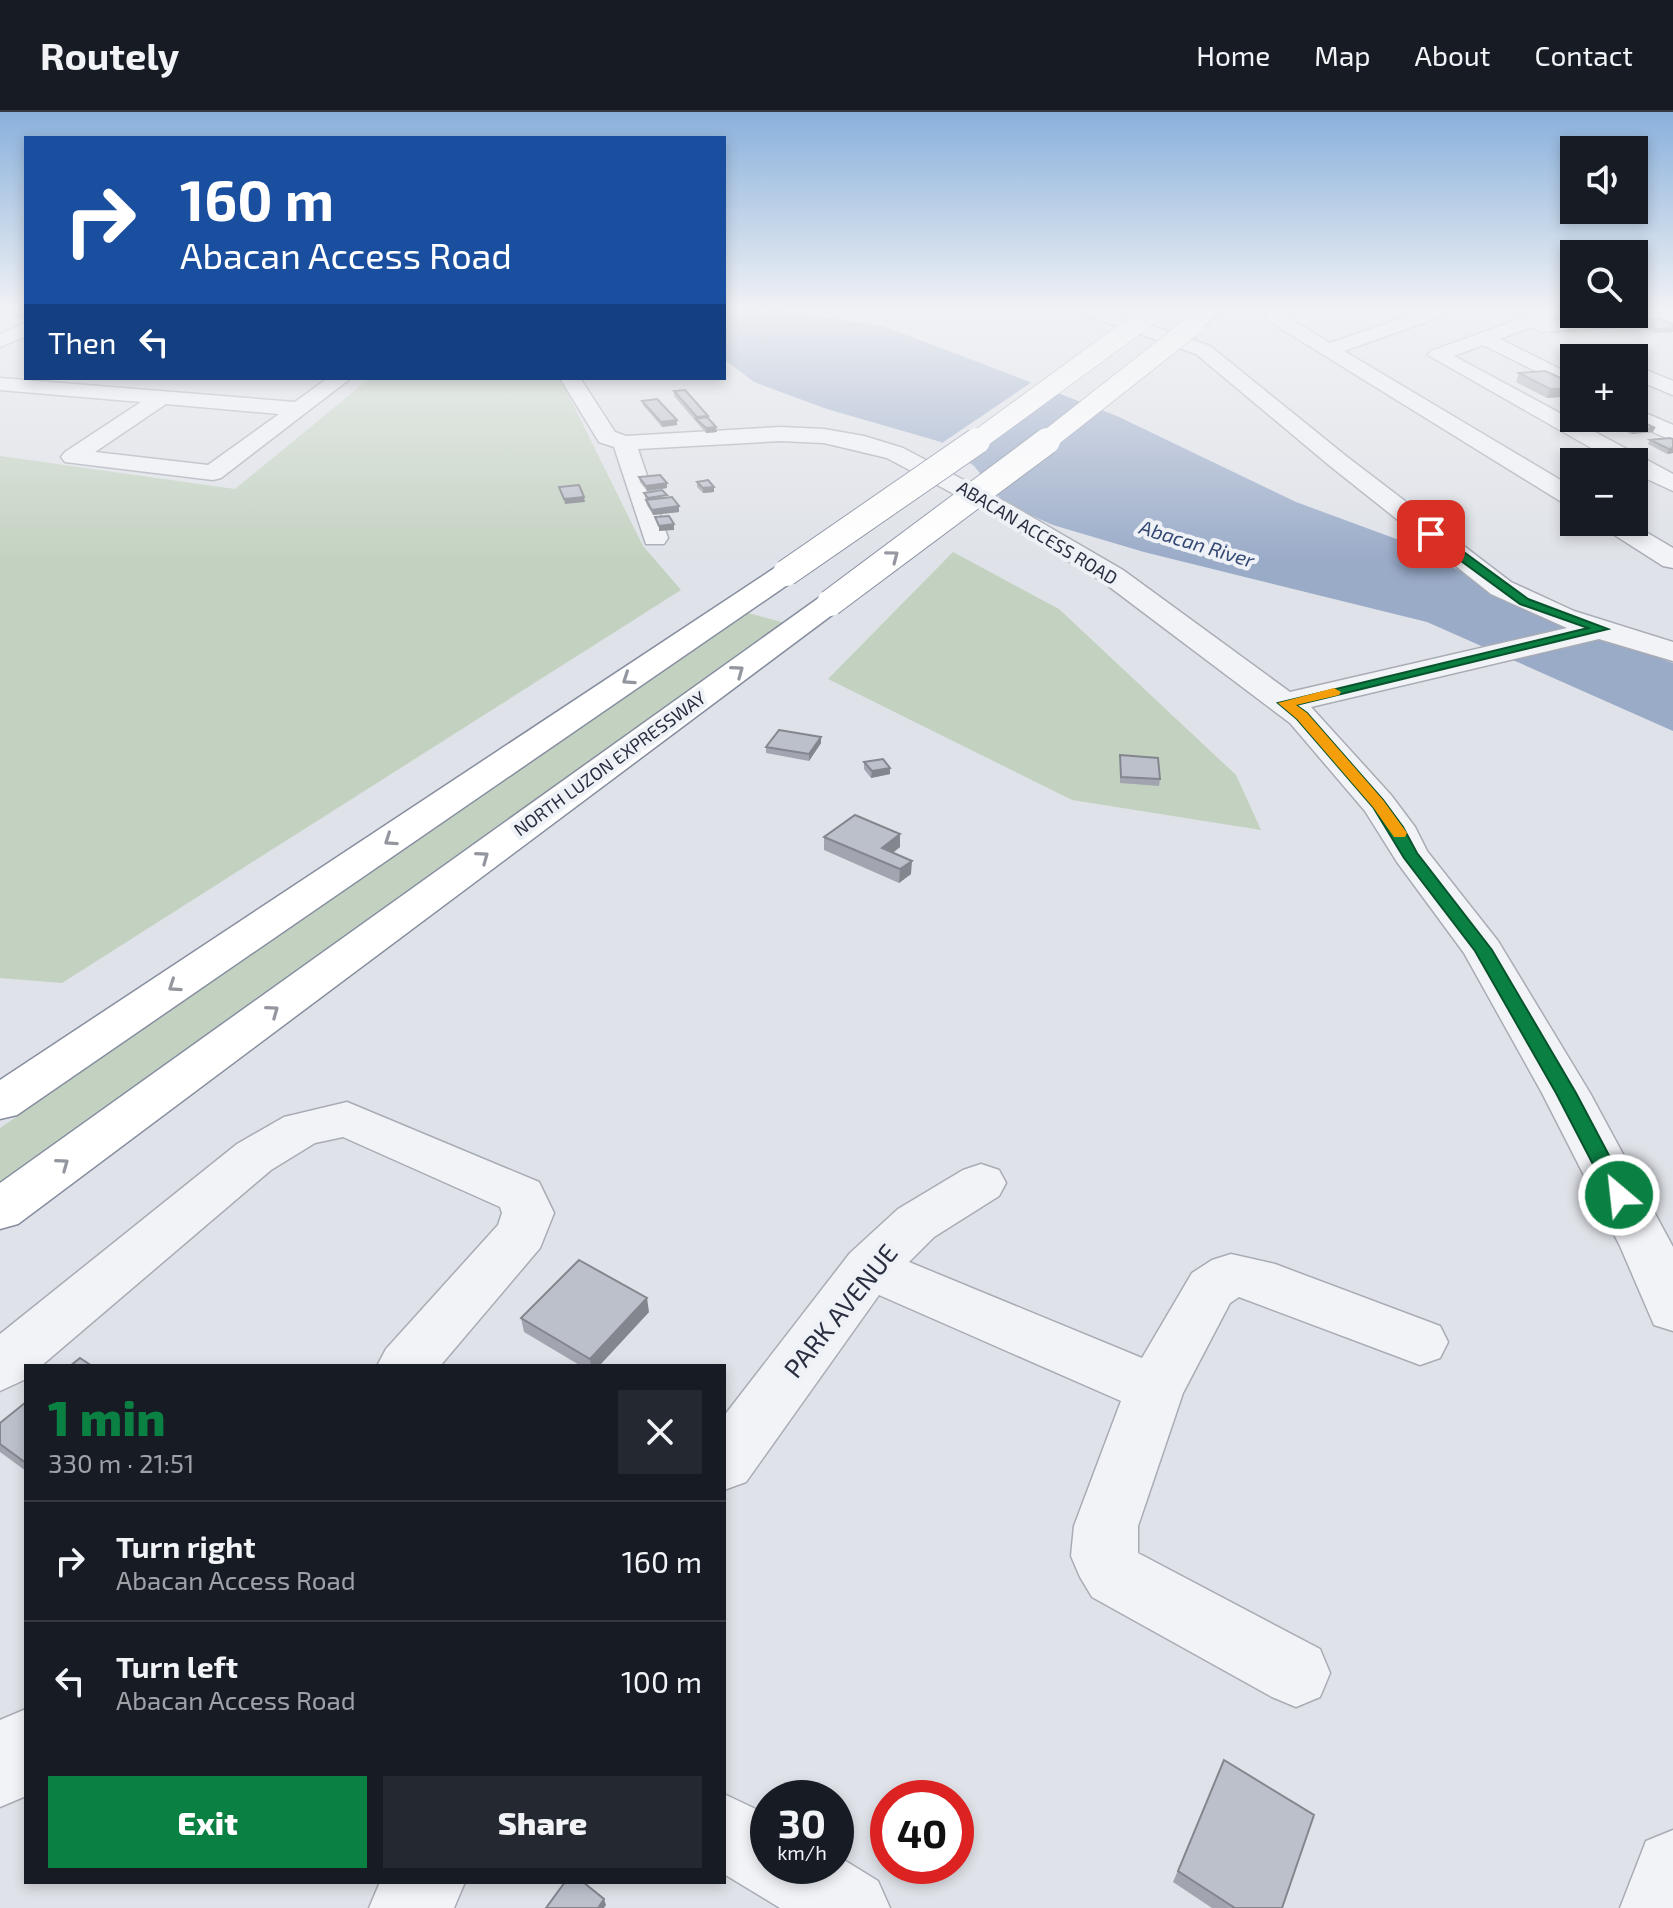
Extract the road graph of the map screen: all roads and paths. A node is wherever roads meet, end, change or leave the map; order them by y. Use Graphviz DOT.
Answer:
graph roads {
  1 [pos="115,394"];
  2 [pos="118,394"];
  3 [pos="187,394"];
  4 [pos="309,394"];
  5 [pos="580,394"];
  6 [pos="1042,394"];
  7 [pos="1107,394"];
  8 [pos="1256,394"];
  9 [pos="1404,394"];
  10 [pos="1509,394"];
  11 [pos="300,398"];
  12 [pos="168,405"];
  13 [pos="1648,422"];
  14 [pos="242,427"];
  15 [pos="274,430"];
  16 [pos="1673,434"];
  17 [pos="99,438"];
  18 [pos="624,443"];
  19 [pos="1607,448"];
  20 [pos="243,454"];
  21 [pos="1648,476"];
  22 [pos="1560,490"];
  23 [pos="1669,495"];
  24 [pos="1634,536"];
  25 [pos="655,538"];
  26 [pos="1673,560"];
  27 [pos="1597,630"];
  28 [pos="1673,652"];
  29 [pos="1301,700"];
  30 [pos="0,1103"];
  31 [pos="981,1183"];
  32 [pos="0,1210"];
  33 [pos="869,1268"];
  34 [pos="1673,1309"];
  35 [pos="1420,1342"];
  36 [pos="408,1364"];
  37 [pos="0,1367"];
  38 [pos="1155,1389"];
  39 [pos="726,1460"];
  40 [pos="1296,1673"];
  41 [pos="24,1747"];
  42 [pos="0,1771"];
  43 [pos="726,1832"];
  44 [pos="750,1847"];
  45 [pos="1673,1868"];
  46 [pos="426,1884"];
  47 [pos="812,1884"];
  48 [pos="408,1908"];
  49 [pos="851,1908"];
  50 [pos="1659,1908"];
  1 -- 2 [label="street"];
  2 -- 12 [label="street"];
  3 -- 12 [label="street"];
  4 -- 11 [label="street"];
  5 -- 18 [label="street"];
  6 -- 30 [label="highway, one-way, bridge"];
  32 -- 7 [label="highway, NORTH LUZON EXPRESSWAY, one-way, bridge"];
  8 -- 27 [label="street"];
  9 -- 22 [label="street"];
  10 -- 19 [label="street"];
  11 -- 12 [label="street"];
  11 -- 15 [label="street"];
  12 -- 17 [label="street"];
  13 -- 16 [label="street"];
  14 -- 15 [label="street"];
  15 -- 20 [label="street"];
  17 -- 20 [label="street"];
  17 -- 20 [label="street"];
  18 -- 25 [label="street"];
  18 -- 29 [label="street, ABACAN ACCESS ROAD"];
  21 -- 23 [label="street"];
  24 -- 26 [label="street"];
  27 -- 28 [label="street"];
  27 -- 29 [label="street"];
  29 -- 34 [label="street, ABACAN ACCESS ROAD"];
  31 -- 33 [label="street, PARK AVENUE"];
  33 -- 38 [label="street"];
  33 -- 39 [label="street, PARK AVENUE"];
  35 -- 38 [label="street"];
  36 -- 37 [label="street"];
  38 -- 40 [label="street"];
  41 -- 42 [label="street"];
  43 -- 44 [label="street"];
  45 -- 50 [label="street"];
  46 -- 48 [label="street"];
  47 -- 49 [label="street"];
}
